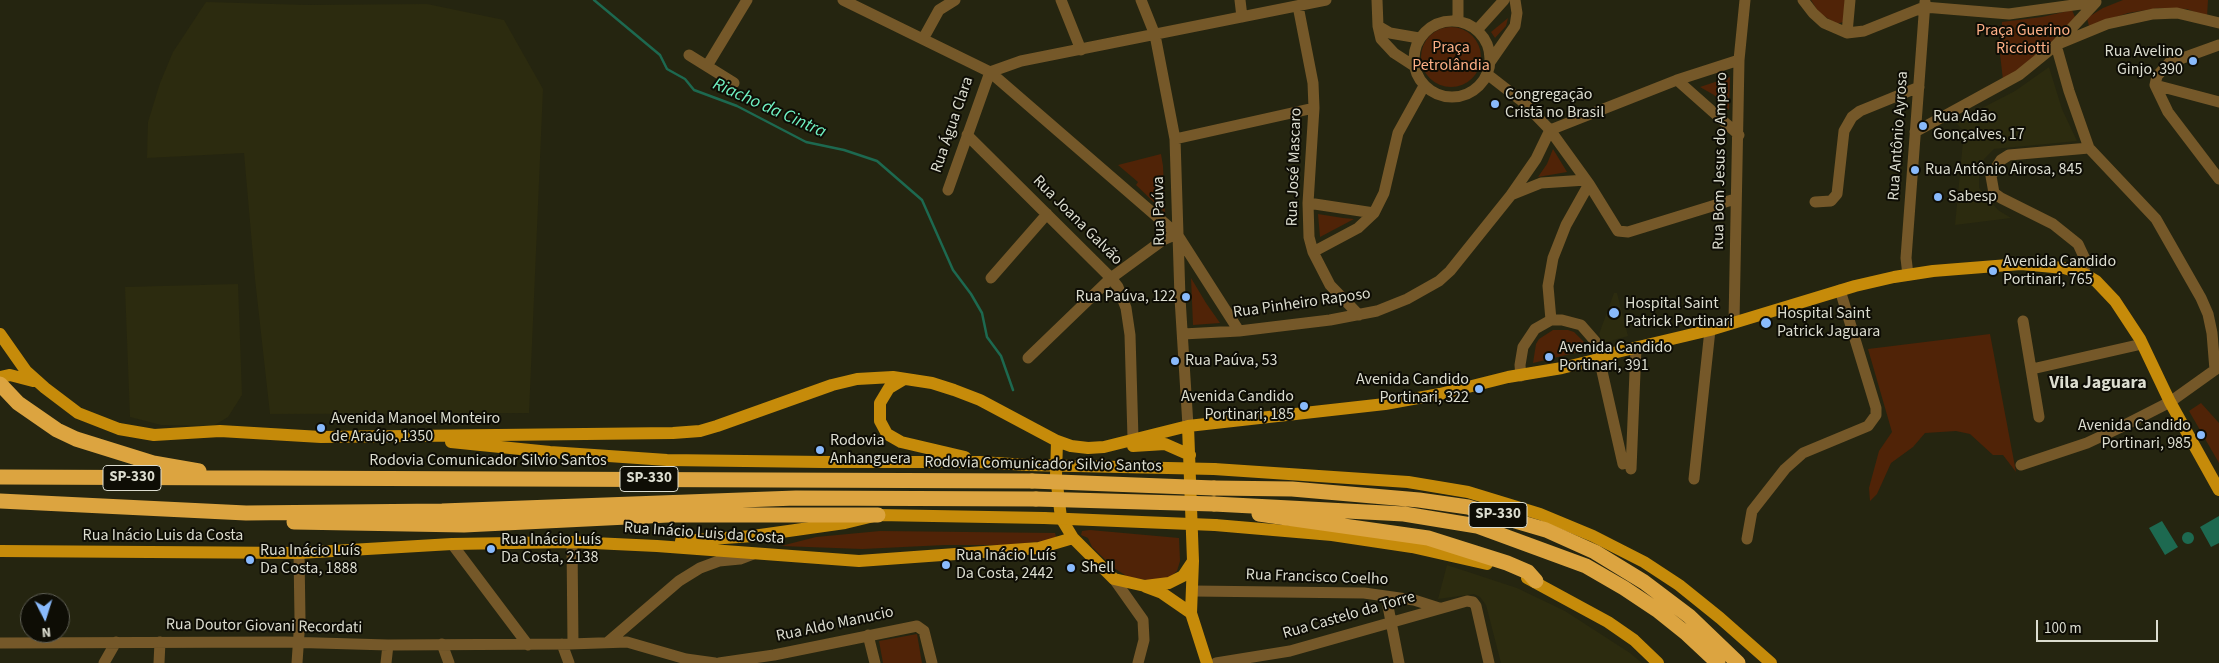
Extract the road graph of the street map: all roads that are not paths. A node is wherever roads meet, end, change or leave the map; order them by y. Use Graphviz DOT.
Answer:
graph roads {
  1 [pos="747,0"];
  2 [pos="843,0"];
  3 [pos="956,0"];
  4 [pos="1061,0"];
  5 [pos="1141,0"];
  6 [pos="1240,0"];
  7 [pos="1326,0"];
  8 [pos="1377,0"];
  9 [pos="1458,0"];
  10 [pos="1504,0"];
  11 [pos="1515,0"];
  12 [pos="1745,0"];
  13 [pos="1803,0"];
  14 [pos="1850,0"];
  15 [pos="2098,1"];
  16 [pos="1924,4"];
  17 [pos="1298,6"];
  18 [pos="1242,17"];
  19 [pos="1458,21"];
  20 [pos="2219,23"];
  21 [pos="1378,26"];
  22 [pos="1477,30"];
  23 [pos="1847,33"];
  24 [pos="1155,35"];
  25 [pos="923,38"];
  26 [pos="1419,38"];
  27 [pos="2056,45"];
  28 [pos="2219,45"];
  29 [pos="1081,50"];
  30 [pos="689,55"];
  31 [pos="1739,60"];
  32 [pos="707,66"];
  33 [pos="1414,66"];
  34 [pos="1488,68"];
  35 [pos="990,72"];
  36 [pos="1677,80"];
  37 [pos="734,84"];
  38 [pos="2156,85"];
  39 [pos="1424,86"];
  40 [pos="1919,87"];
  41 [pos="2219,102"];
  42 [pos="1314,108"];
  43 [pos="1550,130"];
  44 [pos="1915,132"];
  45 [pos="967,135"];
  46 [pos="1739,135"];
  47 [pos="1175,139"];
  48 [pos="2088,148"];
  49 [pos="2219,179"];
  50 [pos="1587,182"];
  51 [pos="948,190"];
  52 [pos="1511,195"];
  53 [pos="1736,199"];
  54 [pos="1815,202"];
  55 [pos="1308,203"];
  56 [pos="1374,213"];
  57 [pos="1046,214"];
  58 [pos="1177,234"];
  59 [pos="1313,252"];
  60 [pos="2084,274"];
  61 [pos="1908,275"];
  62 [pos="991,278"];
  63 [pos="1111,278"];
  64 [pos="1840,290"];
  65 [pos="1359,315"];
  66 [pos="1551,320"];
  67 [pos="2023,321"];
  68 [pos="1734,322"];
  69 [pos="1710,330"];
  70 [pos="1239,331"];
  71 [pos="0,334"];
  72 [pos="1183,334"];
  73 [pos="2142,344"];
  74 [pos="1636,348"];
  75 [pos="1598,356"];
  76 [pos="1028,358"];
  77 [pos="2217,368"];
  78 [pos="2032,369"];
  79 [pos="1521,373"];
  80 [pos="0,377"];
  81 [pos="904,379"];
  82 [pos="38,382"];
  83 [pos="0,384"];
  84 [pos="2170,402"];
  85 [pos="2039,417"];
  86 [pos="1218,422"];
  87 [pos="1188,426"];
  88 [pos="401,436"];
  89 [pos="1133,438"];
  90 [pos="1057,441"];
  91 [pos="1104,447"];
  92 [pos="1190,455"];
  93 [pos="980,462"];
  94 [pos="2021,465"];
  95 [pos="0,478"];
  96 [pos="265,479"];
  97 [pos="1694,480"];
  98 [pos="2219,490"];
  99 [pos="0,502"];
  100 [pos="1216,504"];
  101 [pos="246,513"];
  102 [pos="878,515"];
  103 [pos="1073,538"];
  104 [pos="1747,539"];
  105 [pos="572,542"];
  106 [pos="471,543"];
  107 [pos="452,544"];
  108 [pos="657,546"];
  109 [pos="705,549"];
  110 [pos="0,551"];
  111 [pos="299,553"];
  112 [pos="753,554"];
  113 [pos="1193,561"];
  114 [pos="468,566"];
  115 [pos="700,568"];
  116 [pos="1114,579"];
  117 [pos="1536,581"];
  118 [pos="1145,586"];
  119 [pos="1193,590"];
  120 [pos="1386,596"];
  121 [pos="1439,608"];
  122 [pos="1192,613"];
  123 [pos="1391,622"];
  124 [pos="868,635"];
  125 [pos="116,642"];
  126 [pos="160,642"];
  127 [pos="298,642"];
  128 [pos="608,642"];
  129 [pos="0,643"];
  130 [pos="442,644"];
  131 [pos="528,644"];
  132 [pos="568,644"];
  133 [pos="388,645"];
  134 [pos="1232,662"];
  135 [pos="104,663"];
  136 [pos="159,663"];
  137 [pos="296,663"];
  138 [pos="386,663"];
  139 [pos="449,663"];
  140 [pos="569,663"];
  141 [pos="712,663"];
  142 [pos="719,663"];
  143 [pos="875,663"];
  144 [pos="932,663"];
  145 [pos="1138,663"];
  146 [pos="1207,663"];
  147 [pos="1216,663"];
  148 [pos="1400,663"];
  149 [pos="1488,663"];
  150 [pos="1658,663"];
  151 [pos="1718,663"];
  152 [pos="1738,663"];
  153 [pos="1771,663"];
  1 -- 32 [label="street"];
  2 -- 25 [label="street"];
  3 -- 25 [label="street"];
  4 -- 29 [label="street"];
  5 -- 24 [label="street, Rua Paúva"];
  6 -- 18 [label="street"];
  7 -- 17 [label="street"];
  8 -- 21 [label="street"];
  9 -- 19 [label="street"];
  10 -- 22 [label="street"];
  11 -- 34 [label="street"];
  12 -- 31 [label="street, Rua Bom Jesus do Amparo"];
  13 -- 23 [label="street"];
  14 -- 23 [label="street"];
  15 -- 16 [label="street"];
  15 -- 27 [label="street"];
  16 -- 23 [label="street"];
  16 -- 40 [label="street, Rua Antônio Ayrosa"];
  17 -- 18 [label="street"];
  17 -- 42 [label="street, Rua José Mascaro"];
  18 -- 24 [label="street"];
  19 -- 22 [label="street"];
  19 -- 26 [label="street"];
  20 -- 27 [label="street"];
  21 -- 26 [label="street"];
  21 -- 33 [label="street"];
  22 -- 34 [label="street"];
  24 -- 29 [label="street"];
  24 -- 47 [label="street, Rua Paúva"];
  25 -- 35 [label="street"];
  26 -- 33 [label="street"];
  27 -- 44 [label="street"];
  27 -- 48 [label="street"];
  28 -- 38 [label="street"];
  29 -- 35 [label="street"];
  30 -- 32 [label="street"];
  31 -- 36 [label="street"];
  31 -- 46 [label="street, Rua Bom Jesus do Amparo"];
  32 -- 37 [label="street"];
  33 -- 39 [label="street"];
  34 -- 39 [label="street"];
  34 -- 43 [label="street"];
  35 -- 45 [label="street, Rua Água Clara"];
  35 -- 58 [label="street"];
  36 -- 43 [label="street"];
  36 -- 46 [label="street"];
  38 -- 41 [label="street"];
  38 -- 49 [label="street"];
  39 -- 56 [label="street"];
  40 -- 44 [label="street, Rua Antônio Ayrosa"];
  40 -- 54 [label="street"];
  42 -- 47 [label="street"];
  42 -- 55 [label="street, Rua José Mascaro"];
  43 -- 50 [label="street"];
  43 -- 52 [label="street"];
  44 -- 61 [label="street, Rua Antônio Ayrosa"];
  45 -- 51 [label="street, Rua Água Clara"];
  45 -- 57 [label="street, Rua Joana Galvão"];
  46 -- 53 [label="street, Rua Bom Jesus do Amparo"];
  47 -- 58 [label="street, Rua Paúva"];
  48 -- 60 [label="street"];
  48 -- 77 [label="street"];
  50 -- 52 [label="street, Rua Pinheiro Raposo"];
  50 -- 53 [label="street"];
  50 -- 66 [label="street"];
  52 -- 65 [label="street, Rua Pinheiro Raposo"];
  53 -- 68 [label="street, Rua Bom Jesus do Amparo"];
  55 -- 56 [label="street"];
  55 -- 59 [label="street, Rua José Mascaro"];
  56 -- 59 [label="street"];
  57 -- 62 [label="street"];
  57 -- 63 [label="street, Rua Joana Galvão"];
  58 -- 63 [label="street"];
  58 -- 70 [label="street"];
  58 -- 72 [label="street, Rua Paúva"];
  59 -- 65 [label="street, Rua José Mascaro"];
  60 -- 61 [label="main road"];
  60 -- 73 [label="main road"];
  61 -- 64 [label="main road"];
  63 -- 76 [label="street"];
  63 -- 89 [label="street, Rua Joana Galvão"];
  64 -- 68 [label="main road"];
  64 -- 104 [label="street"];
  65 -- 70 [label="street, Rua Pinheiro Raposo"];
  66 -- 75 [label="street"];
  66 -- 79 [label="street"];
  67 -- 78 [label="street"];
  68 -- 69 [label="main road"];
  69 -- 74 [label="main road"];
  69 -- 97 [label="street"];
  70 -- 72 [label="street, Rua Pinheiro Raposo"];
  71 -- 82 [label="main road"];
  72 -- 87 [label="street, Rua Paúva"];
  73 -- 78 [label="street"];
  73 -- 84 [label="main road"];
  74 -- 75 [label="main road"];
  74 -- 75 [label="street"];
  75 -- 79 [label="main road"];
  77 -- 84 [label="street"];
  78 -- 85 [label="street"];
  79 -- 86 [label="main road"];
  80 -- 82 [label="main road"];
  81 -- 88 [label="main road"];
  81 -- 90 [label="main road"];
  81 -- 93 [label="main road"];
  82 -- 88 [label="main road"];
  83 -- 96 [label="highway"];
  84 -- 94 [label="street"];
  84 -- 98 [label="main road"];
  86 -- 87 [label="main road"];
  86 -- 92 [label="main road"];
  87 -- 89 [label="main road"];
  87 -- 92 [label="main road"];
  88 -- 93 [label="main road"];
  89 -- 91 [label="main road"];
  90 -- 91 [label="main road"];
  90 -- 103 [label="main road"];
  91 -- 92 [label="main road"];
  92 -- 113 [label="main road"];
  93 -- 153 [label="main road, bridge"];
  95 -- 96 [label="highway, Rodovia Comunicador Silvio Santos / SP-330"];
  96 -- 152 [label="highway, Rodovia Comunicador Silvio Santos / SP-330, bridge"];
  99 -- 101 [label="highway, SP-330"];
  100 -- 101 [label="highway, SP-330, bridge"];
  100 -- 117 [label="highway"];
  100 -- 151 [label="highway, SP-330"];
  101 -- 102 [label="highway"];
  102 -- 108 [label="main road"];
  102 -- 117 [label="main road, bridge"];
  103 -- 112 [label="main road, Rua Inácio Luis da Costa"];
  103 -- 116 [label="main road"];
  105 -- 106 [label="main road, Rua Inácio Luis da Costa"];
  105 -- 108 [label="main road, Rua Inácio Luis da Costa"];
  105 -- 132 [label="street"];
  106 -- 107 [label="main road, Rua Inácio Luis da Costa"];
  106 -- 114 [label="street"];
  107 -- 111 [label="main road, Rua Inácio Luis da Costa"];
  107 -- 114 [label="street"];
  108 -- 109 [label="main road, Rua Inácio Luis da Costa"];
  109 -- 112 [label="main road, Rua Inácio Luis da Costa"];
  109 -- 115 [label="street"];
  110 -- 111 [label="main road, Rua Inácio Luis da Costa"];
  111 -- 127 [label="street"];
  112 -- 115 [label="street"];
  113 -- 118 [label="main road"];
  113 -- 119 [label="main road"];
  114 -- 131 [label="street"];
  115 -- 128 [label="street"];
  116 -- 118 [label="main road"];
  116 -- 145 [label="street"];
  117 -- 150 [label="main road"];
  118 -- 122 [label="main road"];
  119 -- 120 [label="street, Rua Francisco Coelho"];
  119 -- 122 [label="main road"];
  120 -- 121 [label="street, Rua Francisco Coelho"];
  120 -- 123 [label="street"];
  121 -- 123 [label="street, Rua Castelo da Torre"];
  121 -- 149 [label="street, Rua Castelo da Torre"];
  122 -- 146 [label="main road"];
  123 -- 134 [label="street, Rua Castelo da Torre"];
  123 -- 148 [label="street"];
  124 -- 142 [label="street, Rua Aldo Manucio"];
  124 -- 143 [label="street"];
  124 -- 144 [label="street, Rua Aldo Manucio"];
  125 -- 126 [label="street, Rua Doutor Giovani Recordati"];
  125 -- 129 [label="street, Rua Doutor Giovani Recordati"];
  125 -- 135 [label="street"];
  126 -- 127 [label="street, Rua Doutor Giovani Recordati"];
  126 -- 136 [label="street"];
  127 -- 133 [label="street, Rua Doutor Giovani Recordati"];
  127 -- 137 [label="street"];
  128 -- 132 [label="street, Rua Doutor Giovani Recordati"];
  128 -- 141 [label="street, Rua Doutor Giovani Recordati"];
  130 -- 131 [label="street, Rua Doutor Giovani Recordati"];
  130 -- 133 [label="street, Rua Doutor Giovani Recordati"];
  130 -- 139 [label="street"];
  131 -- 132 [label="street, Rua Doutor Giovani Recordati"];
  132 -- 140 [label="street"];
  133 -- 138 [label="street"];
  134 -- 147 [label="street, Rua Castelo da Torre"];
}
